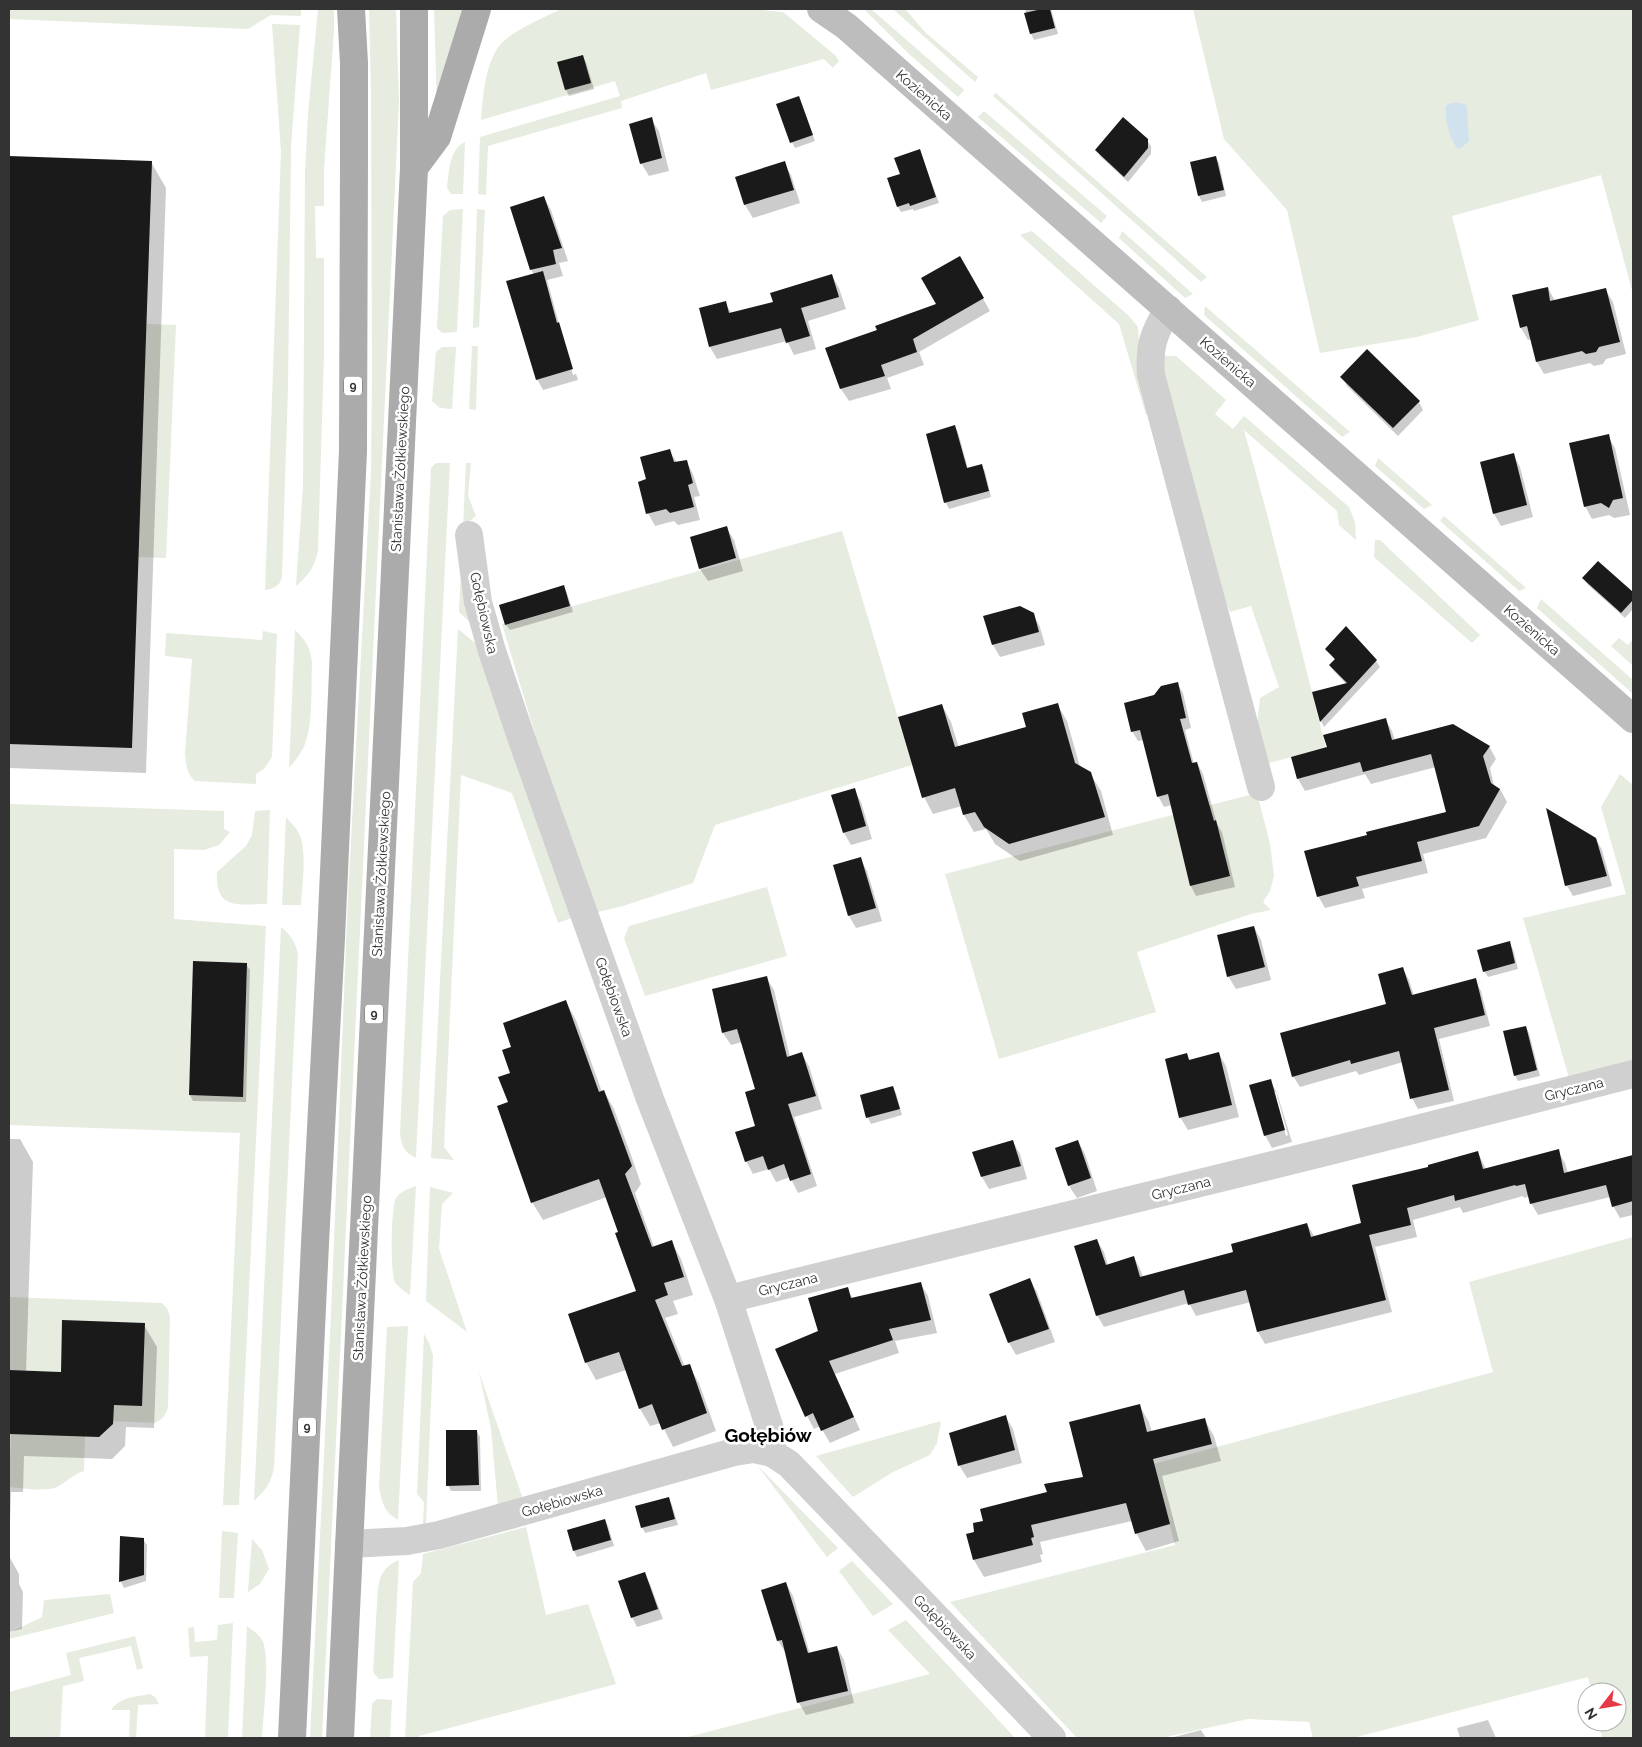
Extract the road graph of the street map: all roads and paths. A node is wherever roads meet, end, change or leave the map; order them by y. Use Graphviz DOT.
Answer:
graph roads {
  1 [pos="351,9"];
  2 [pos="414,9"];
  3 [pos="477,9"];
  4 [pos="821,9"];
  5 [pos="414,168"];
  6 [pos="1168,309"];
  7 [pos="469,535"];
  8 [pos="1633,719"];
  9 [pos="1261,787"];
  10 [pos="1633,1074"];
  11 [pos="728,1299"];
  12 [pos="772,1454"];
  13 [pos="349,1544"];
  14 [pos="292,1738"];
  15 [pos="340,1738"];
  16 [pos="1052,1738"];
  1 -- 14 [label="main road, 9"];
  2 -- 5 [label="main road, Stanisława Żółkiewskiego / 9"];
  3 -- 5 [label="main road"];
  4 -- 6 [label="main road, Kozienicka"];
  5 -- 13 [label="main road, Stanisława Żółkiewskiego / 9"];
  6 -- 8 [label="main road, Kozienicka"];
  6 -- 9 [label="street"];
  7 -- 11 [label="street, Gołębiowska"];
  10 -- 11 [label="street, Gryczana"];
  11 -- 12 [label="street, Gołębiowska"];
  12 -- 13 [label="street, Gołębiowska"];
  12 -- 16 [label="street, Gołębiowska"];
  13 -- 15 [label="main road, Stanisława Żółkiewskiego / 9"];
}
